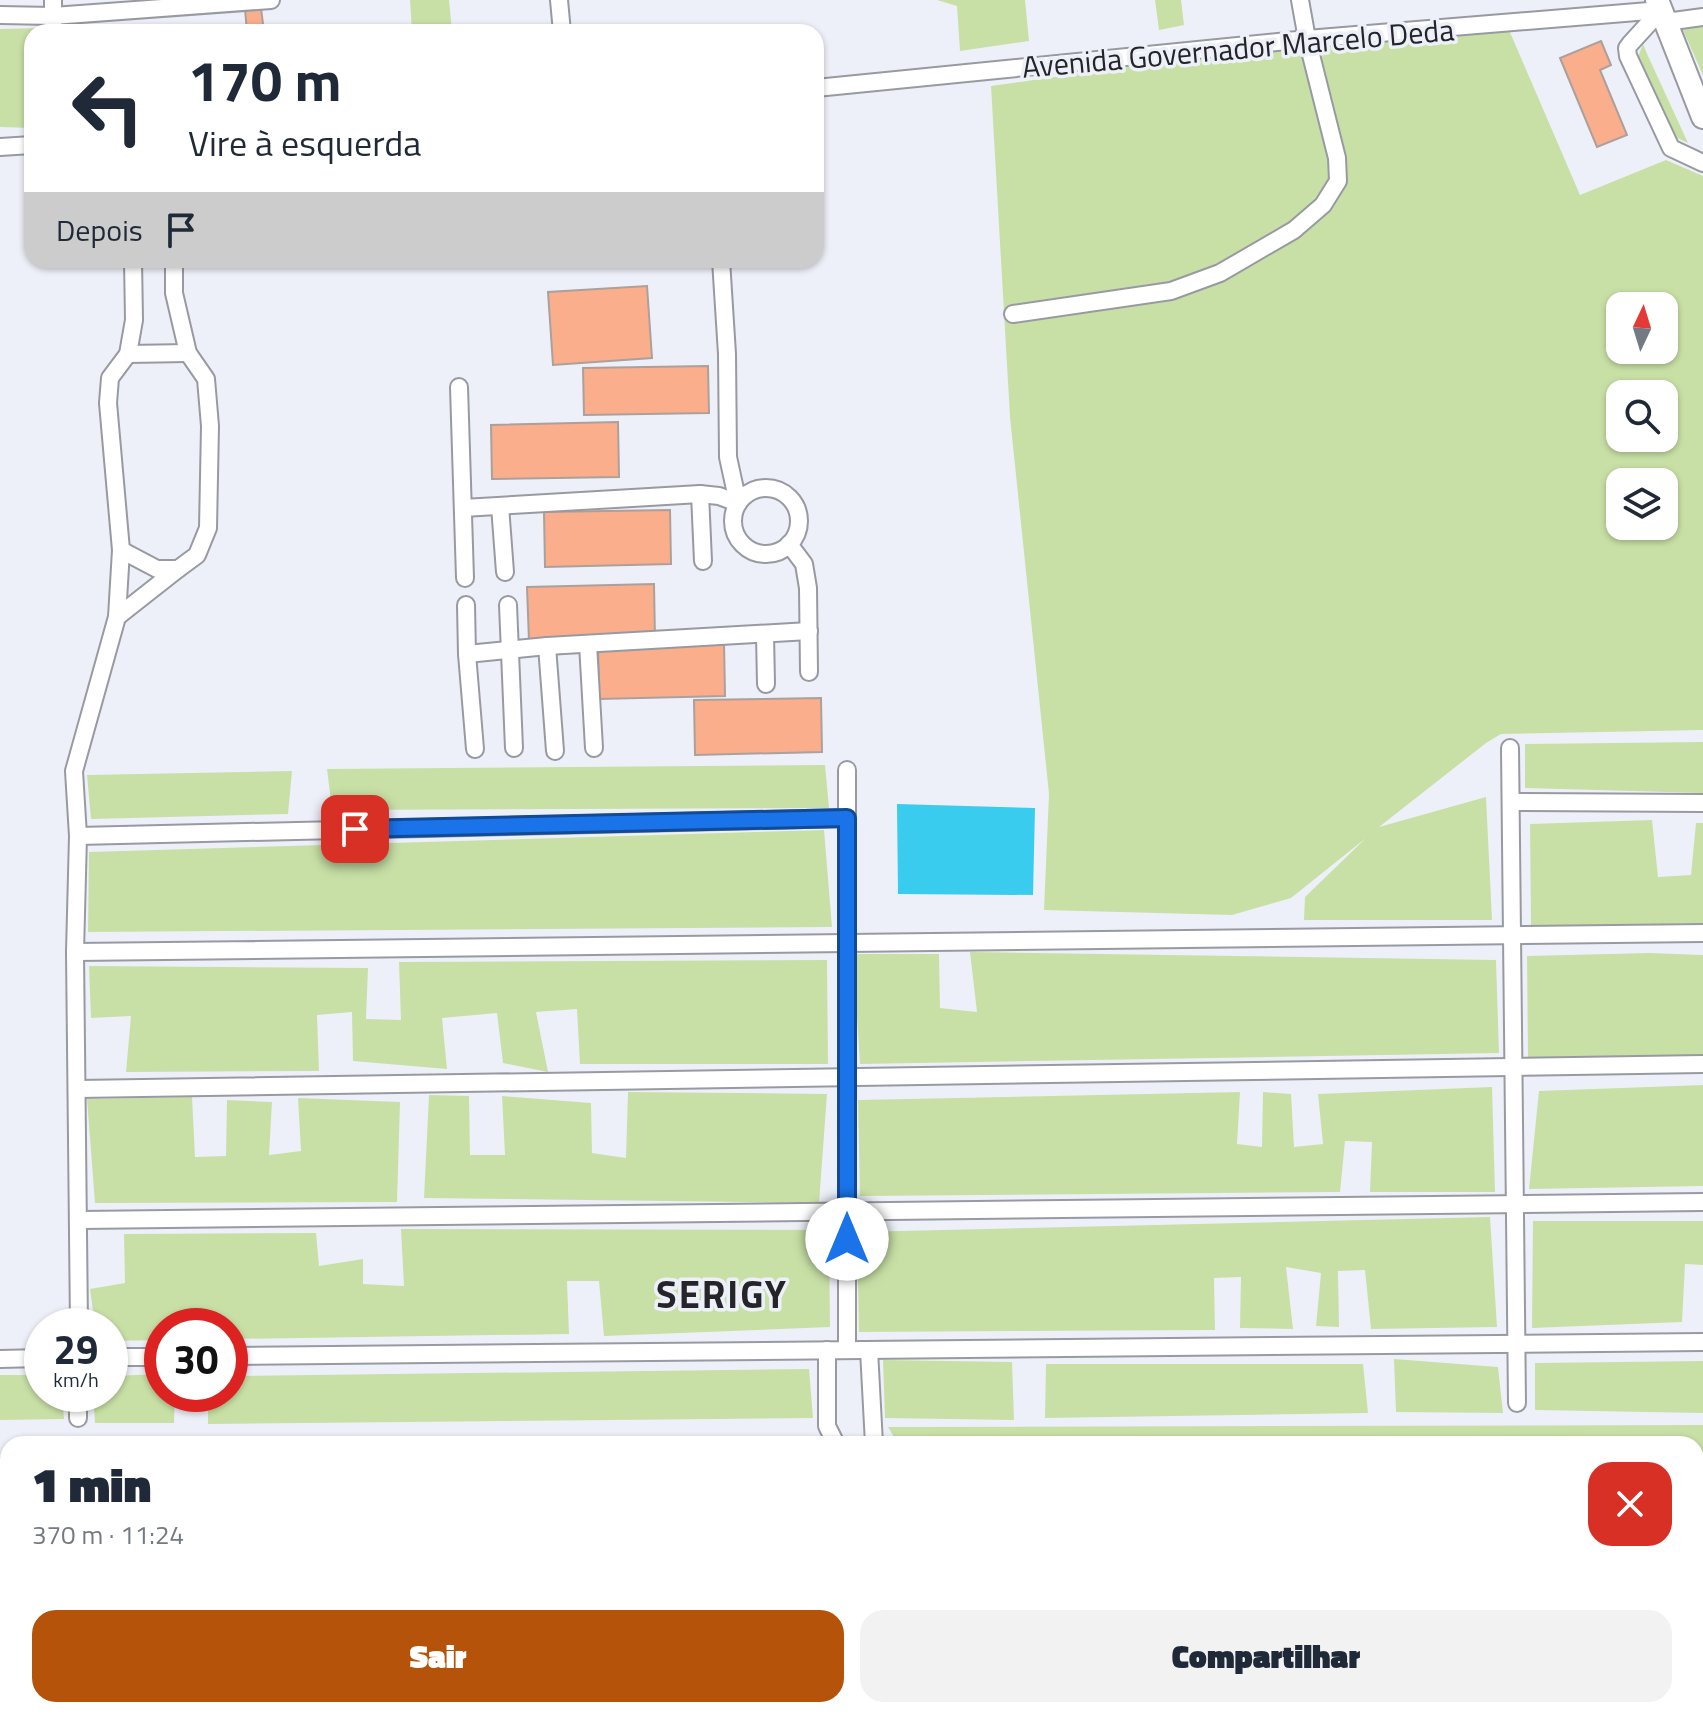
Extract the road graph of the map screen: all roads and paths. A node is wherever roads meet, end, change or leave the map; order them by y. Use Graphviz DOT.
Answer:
graph roads {
  1 [pos="271,0"];
  2 [pos="559,0"];
  3 [pos="1300,0"];
  4 [pos="1661,11"];
  5 [pos="0,15"];
  6 [pos="53,16"];
  7 [pos="1703,17"];
  8 [pos="561,24"];
  9 [pos="1307,39"];
  10 [pos="824,90"];
  11 [pos="1703,117"];
  12 [pos="24,146"];
  13 [pos="0,147"];
  14 [pos="1703,163"];
  15 [pos="133,268"];
  16 [pos="174,268"];
  17 [pos="722,268"];
  18 [pos="1013,314"];
  19 [pos="188,353"];
  20 [pos="128,354"];
  21 [pos="459,387"];
  22 [pos="728,457"];
  23 [pos="755,490"];
  24 [pos="700,494"];
  25 [pos="738,503"];
  26 [pos="500,506"];
  27 [pos="463,508"];
  28 [pos="789,544"];
  29 [pos="121,550"];
  30 [pos="703,561"];
  31 [pos="178,569"];
  32 [pos="505,572"];
  33 [pos="465,578"];
  34 [pos="466,605"];
  35 [pos="508,605"];
  36 [pos="117,617"];
  37 [pos="809,631"];
  38 [pos="765,634"];
  39 [pos="588,644"];
  40 [pos="547,646"];
  41 [pos="509,651"];
  42 [pos="467,654"];
  43 [pos="809,672"];
  44 [pos="766,684"];
  45 [pos="514,748"];
  46 [pos="594,748"];
  47 [pos="1510,748"];
  48 [pos="475,749"];
  49 [pos="555,751"];
  50 [pos="847,770"];
  51 [pos="1511,802"];
  52 [pos="1703,803"];
  53 [pos="847,818"];
  54 [pos="78,836"];
  55 [pos="1703,933"];
  56 [pos="1512,935"];
  57 [pos="847,943"];
  58 [pos="75,952"];
  59 [pos="1703,1064"];
  60 [pos="1514,1068"];
  61 [pos="847,1077"];
  62 [pos="78,1089"];
  63 [pos="1703,1202"];
  64 [pos="1515,1204"];
  65 [pos="847,1212"];
  66 [pos="80,1220"];
  67 [pos="79,1308"];
  68 [pos="1703,1342"];
  69 [pos="1516,1344"];
  70 [pos="827,1350"];
  71 [pos="847,1350"];
  72 [pos="869,1350"];
  73 [pos="248,1356"];
  74 [pos="24,1358"];
  75 [pos="0,1359"];
  76 [pos="1517,1403"];
  77 [pos="78,1412"];
  78 [pos="78,1418"];
  79 [pos="832,1436"];
  80 [pos="874,1436"];
  1 -- 6 [label="street"];
  2 -- 8 [label="street"];
  3 -- 9 [label="street"];
  4 -- 7 [label="street, Avenida Governador Marcelo Deda"];
  4 -- 9 [label="street, Avenida Governador Marcelo Deda"];
  4 -- 11 [label="main road"];
  4 -- 14 [label="street"];
  5 -- 6 [label="street"];
  9 -- 10 [label="street, Avenida Governador Marcelo Deda"];
  9 -- 18 [label="street"];
  12 -- 13 [label="street"];
  15 -- 20 [label="street"];
  16 -- 19 [label="street"];
  17 -- 22 [label="street"];
  19 -- 20 [label="street"];
  19 -- 31 [label="street"];
  20 -- 29 [label="street"];
  21 -- 27 [label="street"];
  22 -- 23 [label="street"];
  22 -- 25 [label="street"];
  23 -- 25 [label="street"];
  23 -- 28 [label="street"];
  24 -- 25 [label="street"];
  24 -- 26 [label="street"];
  24 -- 30 [label="street"];
  25 -- 28 [label="street"];
  26 -- 27 [label="street"];
  26 -- 32 [label="street"];
  27 -- 33 [label="street"];
  28 -- 37 [label="street"];
  29 -- 31 [label="street"];
  29 -- 36 [label="street"];
  31 -- 36 [label="street"];
  34 -- 42 [label="street"];
  35 -- 41 [label="street"];
  36 -- 54 [label="street"];
  37 -- 38 [label="street"];
  37 -- 43 [label="street"];
  38 -- 39 [label="street"];
  38 -- 44 [label="street"];
  39 -- 40 [label="street"];
  39 -- 46 [label="street"];
  40 -- 41 [label="street"];
  40 -- 49 [label="street"];
  41 -- 42 [label="street"];
  41 -- 45 [label="street"];
  42 -- 48 [label="street"];
  47 -- 51 [label="street"];
  50 -- 53 [label="street"];
  51 -- 52 [label="street"];
  51 -- 56 [label="street"];
  53 -- 54 [label="street"];
  53 -- 57 [label="street"];
  54 -- 58 [label="street"];
  55 -- 56 [label="street"];
  56 -- 57 [label="street"];
  56 -- 60 [label="street"];
  57 -- 58 [label="street"];
  57 -- 61 [label="street"];
  58 -- 62 [label="street"];
  59 -- 60 [label="street"];
  60 -- 61 [label="street"];
  60 -- 64 [label="street"];
  61 -- 62 [label="street"];
  61 -- 65 [label="street"];
  62 -- 66 [label="street"];
  63 -- 64 [label="street"];
  64 -- 65 [label="street"];
  64 -- 69 [label="street"];
  65 -- 66 [label="street"];
  65 -- 71 [label="street"];
  66 -- 67 [label="street"];
  68 -- 69 [label="street"];
  69 -- 72 [label="street"];
  69 -- 76 [label="street"];
  70 -- 71 [label="street"];
  70 -- 73 [label="street"];
  70 -- 79 [label="street"];
  71 -- 72 [label="street"];
  72 -- 80 [label="street"];
  74 -- 75 [label="street"];
  77 -- 78 [label="street"];
}
